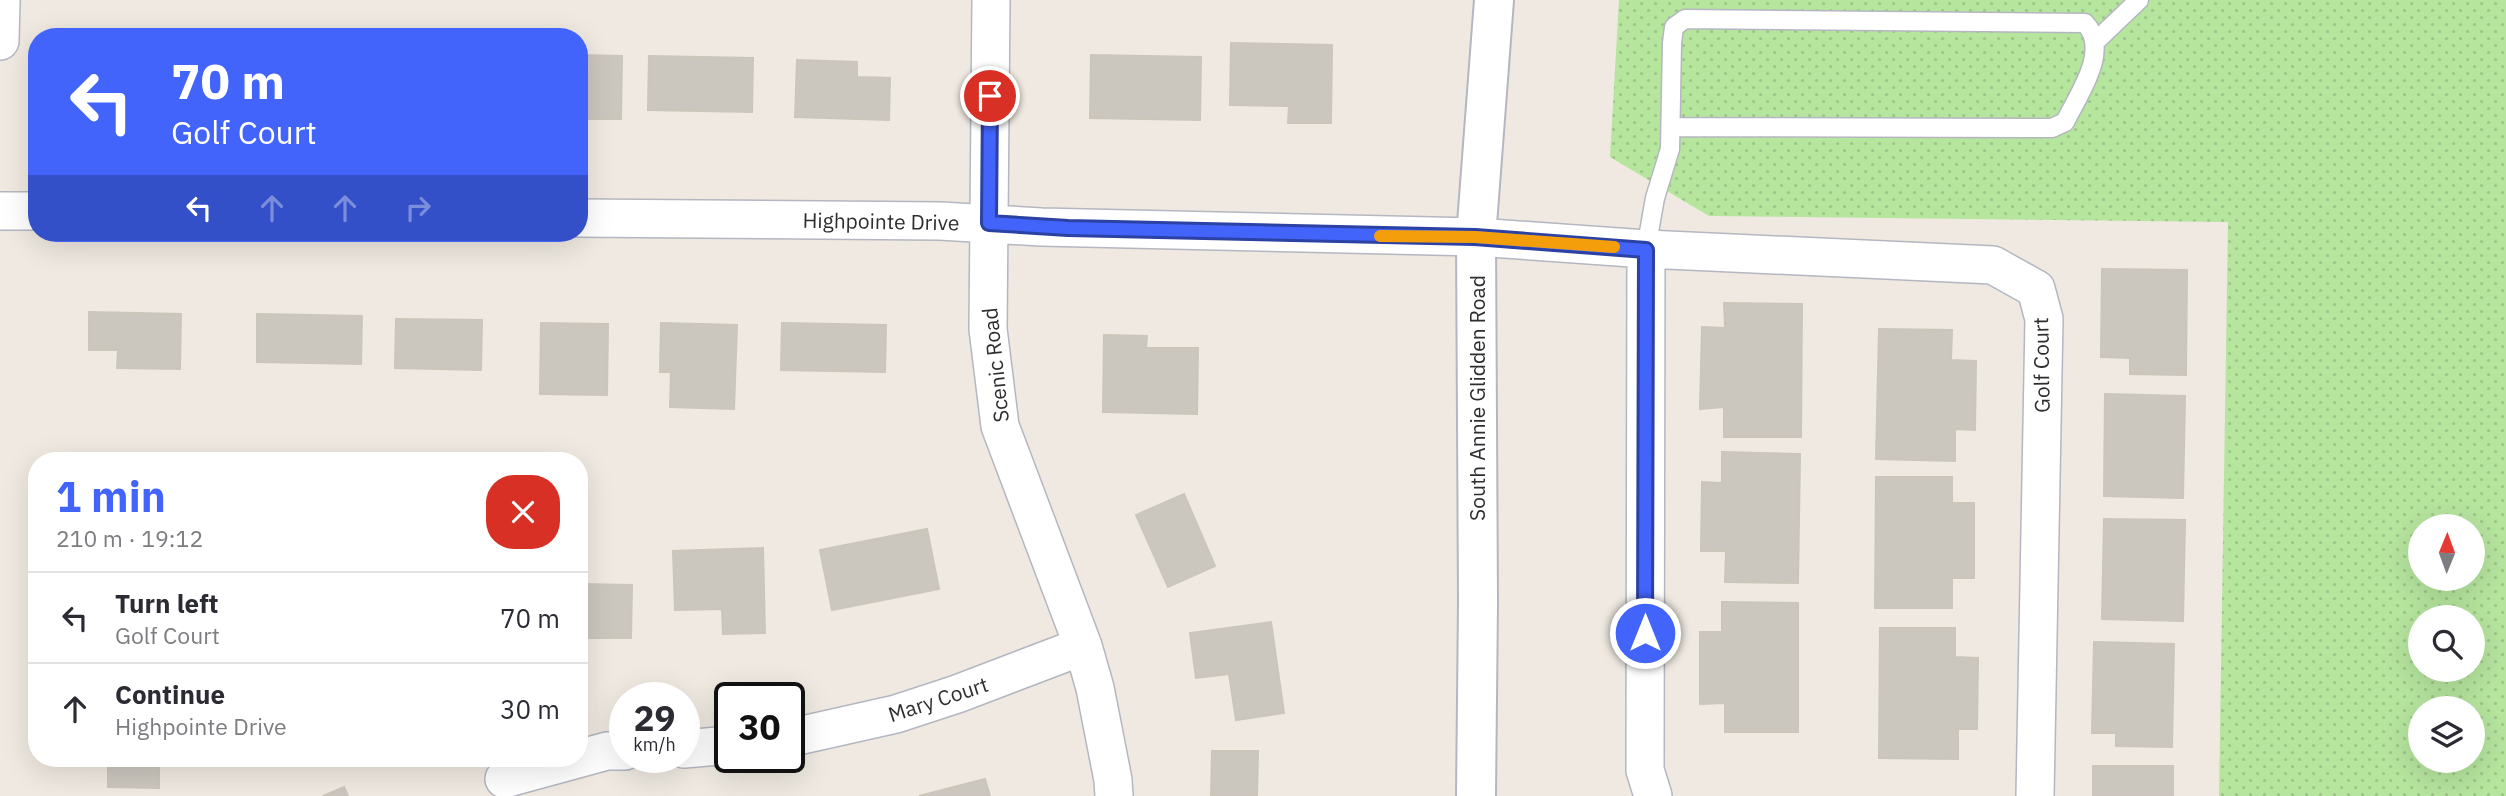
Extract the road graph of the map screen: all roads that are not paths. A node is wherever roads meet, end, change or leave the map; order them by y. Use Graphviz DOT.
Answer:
graph roads {
  1 [pos="1,0"];
  2 [pos="991,0"];
  3 [pos="1494,0"];
  4 [pos="2139,0"];
  5 [pos="0,41"];
  6 [pos="2095,42"];
  7 [pos="1671,127"];
  8 [pos="0,211"];
  9 [pos="28,211"];
  10 [pos="588,218"];
  11 [pos="989,223"];
  12 [pos="1475,237"];
  13 [pos="1646,250"];
  14 [pos="1083,646"];
  15 [pos="805,734"];
  16 [pos="609,751"];
  17 [pos="588,756"];
  18 [pos="548,767"];
  19 [pos="504,779"];
  20 [pos="1114,796"];
  21 [pos="1476,796"];
  22 [pos="1653,796"];
  23 [pos="2035,796"];
  1 -- 5 [label="street"];
  2 -- 11 [label="street, Scenic Road"];
  3 -- 12 [label="main road, South Annie Glidden Road"];
  4 -- 6 [label="lane"];
  6 -- 7 [label="lane"];
  6 -- 7 [label="lane"];
  7 -- 13 [label="lane"];
  8 -- 9 [label="street"];
  10 -- 11 [label="street, Highpointe Drive"];
  11 -- 12 [label="street, Highpointe Drive"];
  11 -- 14 [label="street, Scenic Road"];
  12 -- 13 [label="street, Golf Court"];
  12 -- 21 [label="main road, South Annie Glidden Road"];
  13 -- 22 [label="street"];
  13 -- 23 [label="street, Golf Court"];
  14 -- 15 [label="street, Mary Court"];
  14 -- 20 [label="street, Scenic Road"];
  16 -- 17 [label="street"];
  18 -- 19 [label="street"];
}
